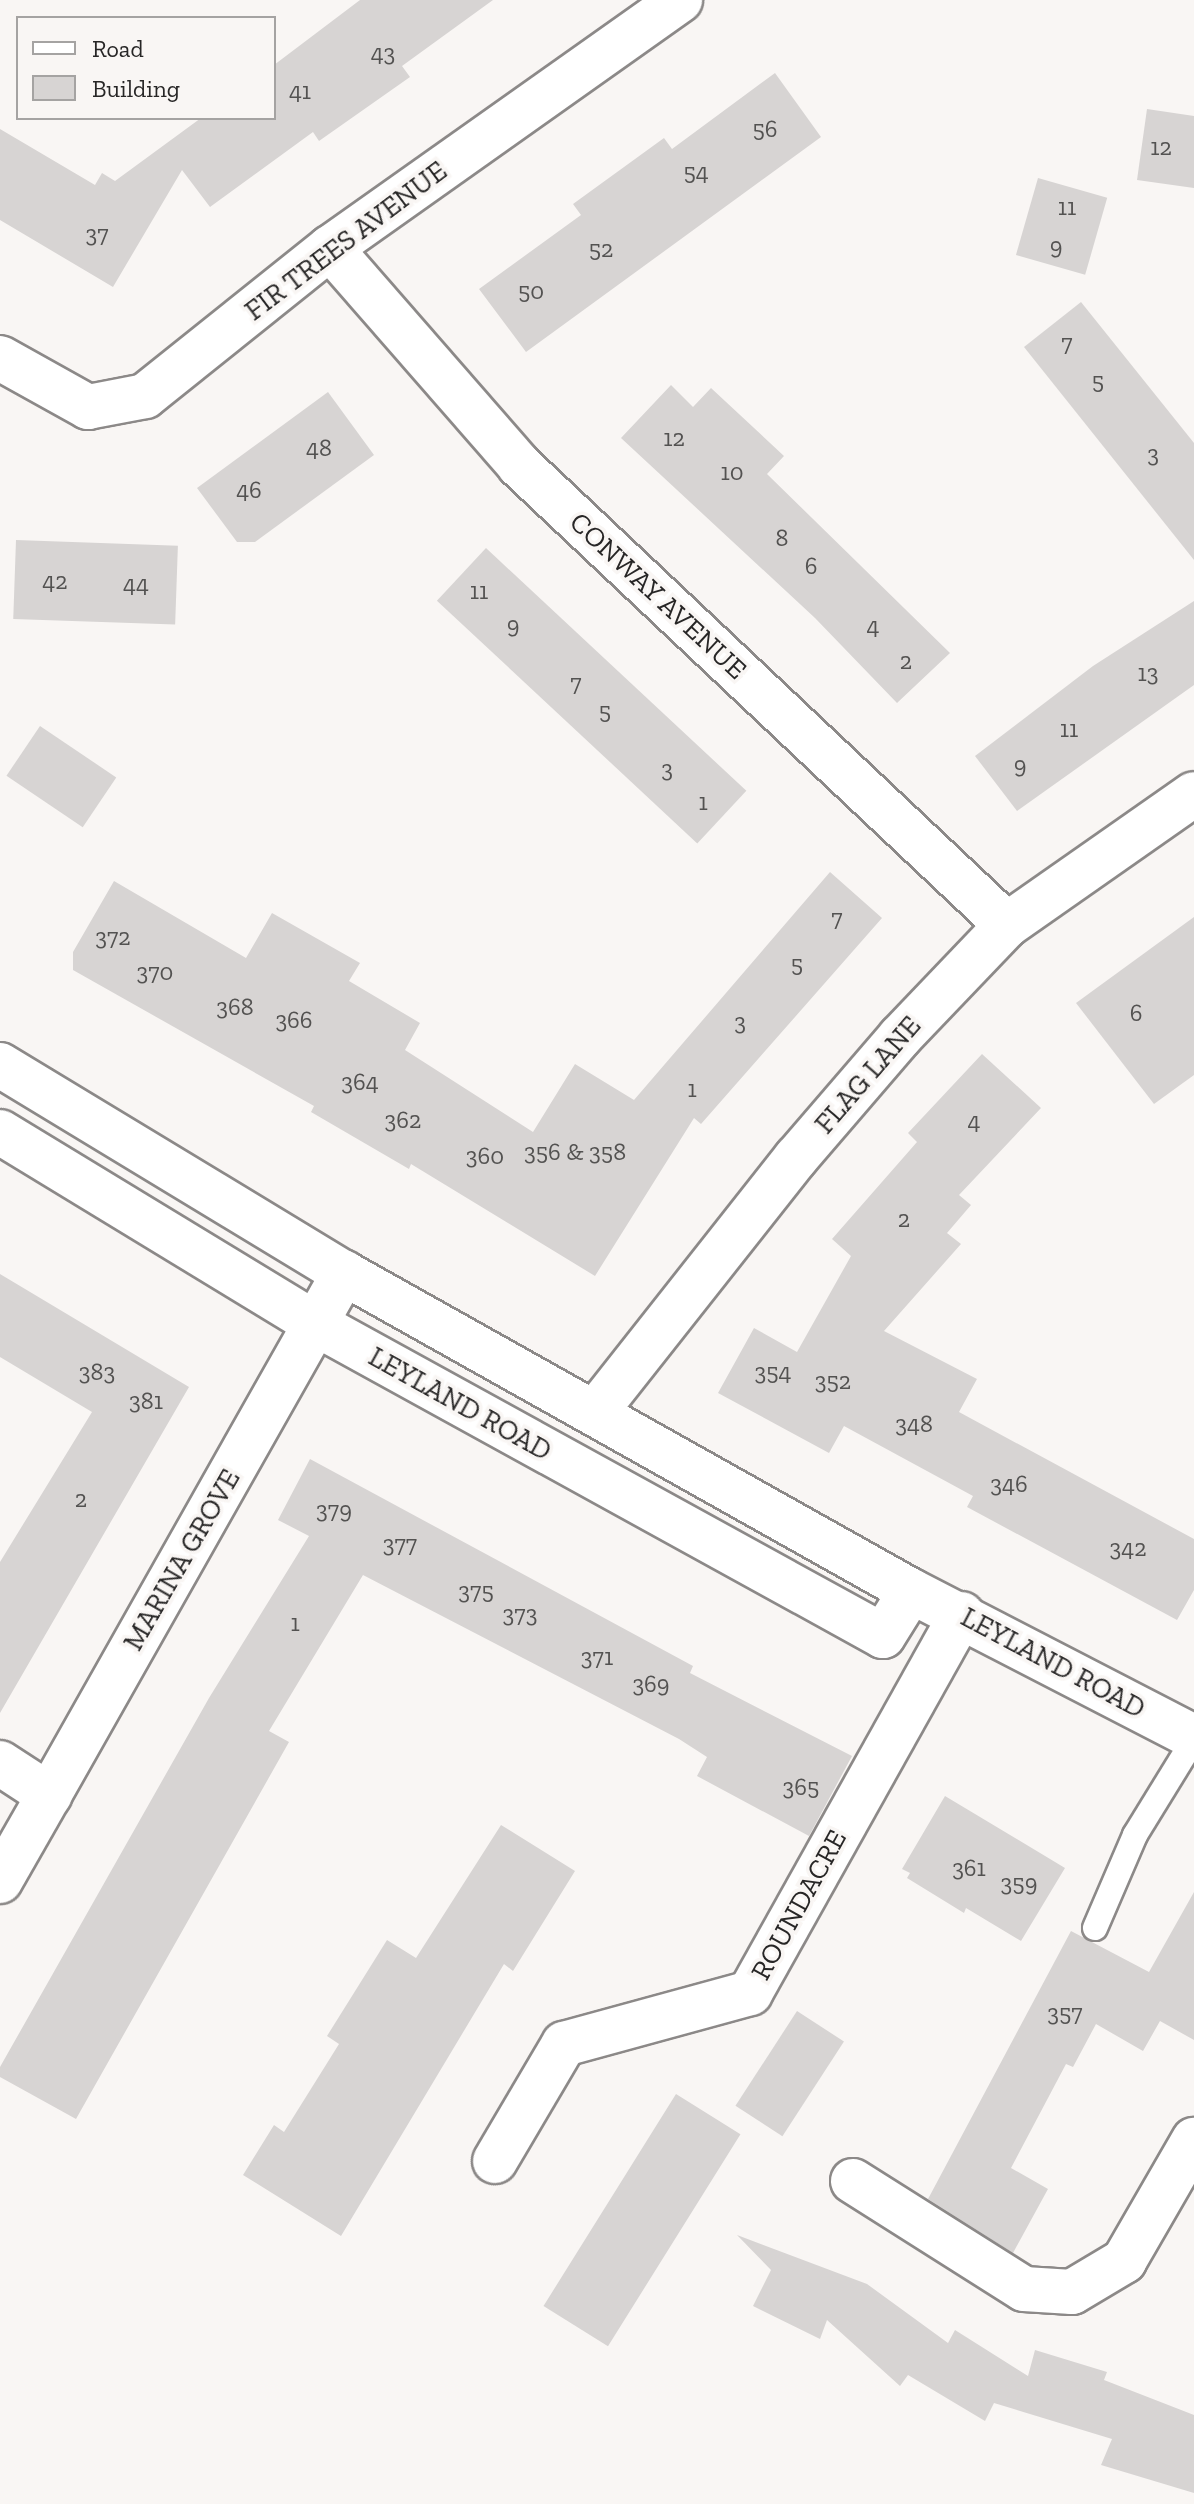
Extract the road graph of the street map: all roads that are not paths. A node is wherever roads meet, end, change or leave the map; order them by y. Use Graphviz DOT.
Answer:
graph roads {
  1 [pos="680,0"];
  2 [pos="330,248"];
  3 [pos="0,358"];
  4 [pos="1194,794"];
  5 [pos="1007,925"];
  6 [pos="0,1065"];
  7 [pos="0,1132"];
  8 [pos="344,1273"];
  9 [pos="316,1324"];
  10 [pos="596,1411"];
  11 [pos="911,1591"];
  12 [pos="962,1614"];
  13 [pos="1194,1738"];
  14 [pos="0,1763"];
  15 [pos="49,1795"];
  16 [pos="0,1881"];
  17 [pos="1095,1928"];
  18 [pos="1194,2140"];
  19 [pos="495,2161"];
  20 [pos="853,2181"];
  1 -- 2 [label="street, FIR TREES AVENUE"];
  2 -- 3 [label="street, FIR TREES AVENUE"];
  2 -- 5 [label="street, CONWAY AVENUE"];
  4 -- 5 [label="street, FLAG LANE"];
  5 -- 10 [label="street, FLAG LANE"];
  6 -- 8 [label="street, LEYLAND ROAD"];
  7 -- 9 [label="street, LEYLAND ROAD"];
  8 -- 9 [label="street, MARINA GROVE"];
  8 -- 10 [label="street, LEYLAND ROAD"];
  9 -- 11 [label="street, LEYLAND ROAD"];
  9 -- 15 [label="street, MARINA GROVE"];
  10 -- 11 [label="street, LEYLAND ROAD"];
  11 -- 12 [label="street, LEYLAND ROAD"];
  12 -- 13 [label="street, LEYLAND ROAD"];
  12 -- 19 [label="street, ROUNDACRE"];
  13 -- 17 [label="lane"];
  14 -- 15 [label="street"];
  15 -- 16 [label="street, MARINA GROVE"];
  18 -- 20 [label="street"];
}
